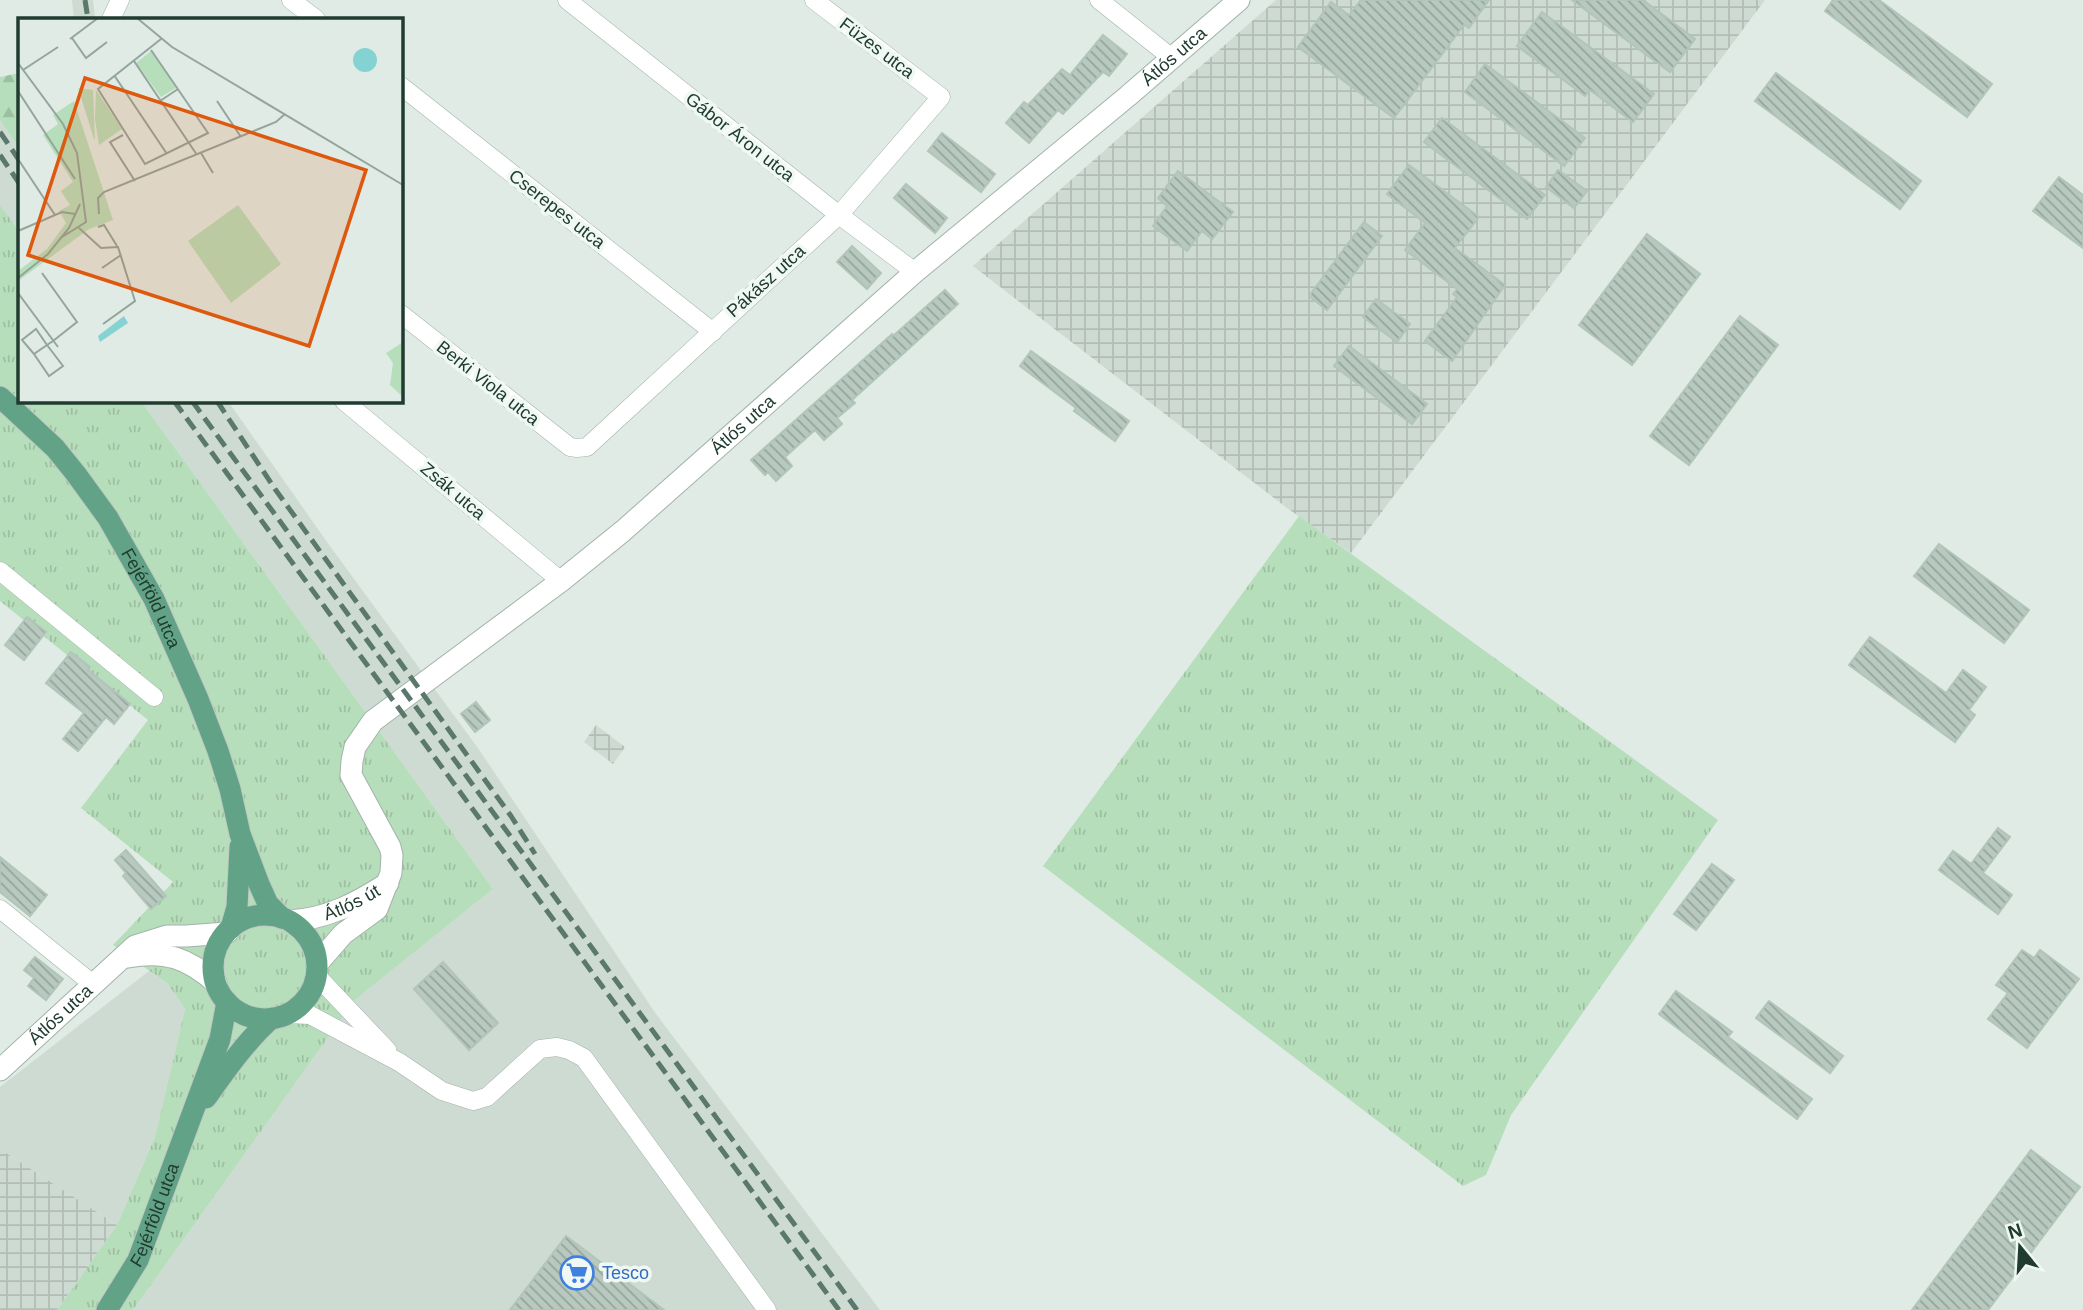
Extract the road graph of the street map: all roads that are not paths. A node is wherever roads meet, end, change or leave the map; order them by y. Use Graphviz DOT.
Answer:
graph roads {
  1 [pos="120,0"];
  2 [pos="292,0"];
  3 [pos="567,0"];
  4 [pos="814,0"];
  5 [pos="1099,0"];
  6 [pos="1239,0"];
  7 [pos="111,18"];
  8 [pos="315,18"];
  9 [pos="1172,58"];
  10 [pos="402,87"];
  11 [pos="941,97"];
  12 [pos="839,215"];
  13 [pos="915,272"];
  14 [pos="402,315"];
  15 [pos="713,332"];
  16 [pos="0,397"];
  17 [pos="345,402"];
  18 [pos="577,448"];
  19 [pos="0,570"];
  20 [pos="561,582"];
  21 [pos="154,697"];
  22 [pos="240,834"];
  23 [pos="388,883"];
  24 [pos="0,909"];
  25 [pos="286,920"];
  26 [pos="229,930"];
  27 [pos="123,958"];
  28 [pos="317,969"];
  29 [pos="216,983"];
  30 [pos="94,985"];
  31 [pos="227,1003"];
  32 [pos="279,1016"];
  33 [pos="399,1062"];
  34 [pos="0,1070"];
  35 [pos="192,1117"];
  36 [pos="107,1310"];
  37 [pos="767,1310"];
  1 -- 7 [label="street"];
  2 -- 8 [label="street"];
  3 -- 12 [label="street, Gábor Áron utca"];
  4 -- 11 [label="street, Füzes utca"];
  5 -- 9 [label="street"];
  6 -- 9 [label="street, Átlós utca"];
  9 -- 13 [label="street, Átlós utca"];
  10 -- 15 [label="street, Cserepes utca"];
  11 -- 12 [label="street, Pákász utca"];
  12 -- 13 [label="street, Gábor Áron utca"];
  12 -- 15 [label="street, Pákász utca"];
  13 -- 20 [label="street, Átlós utca"];
  14 -- 18 [label="street, Berki Viola utca"];
  15 -- 18 [label="street, Pákász utca"];
  16 -- 22 [label="main road, Fejérföld utca"];
  17 -- 20 [label="street, Zsák utca"];
  19 -- 21 [label="street"];
  20 -- 23 [label="street, Átlós utca"];
  22 -- 25 [label="main road"];
  22 -- 26 [label="main road"];
  23 -- 25 [label="street, Átlós út"];
  23 -- 28 [label="street, Átlós út"];
  24 -- 30 [label="street"];
  25 -- 26 [label="main road"];
  25 -- 28 [label="main road"];
  26 -- 27 [label="street"];
  26 -- 29 [label="main road"];
  27 -- 29 [label="street"];
  27 -- 30 [label="street, Átlós utca"];
  28 -- 32 [label="main road"];
  28 -- 33 [label="street"];
  29 -- 31 [label="main road"];
  30 -- 34 [label="street, Átlós utca"];
  31 -- 32 [label="main road"];
  31 -- 35 [label="main road"];
  32 -- 33 [label="street"];
  32 -- 35 [label="main road"];
  33 -- 37 [label="street"];
  35 -- 36 [label="main road, Fejérföld utca"];
}
